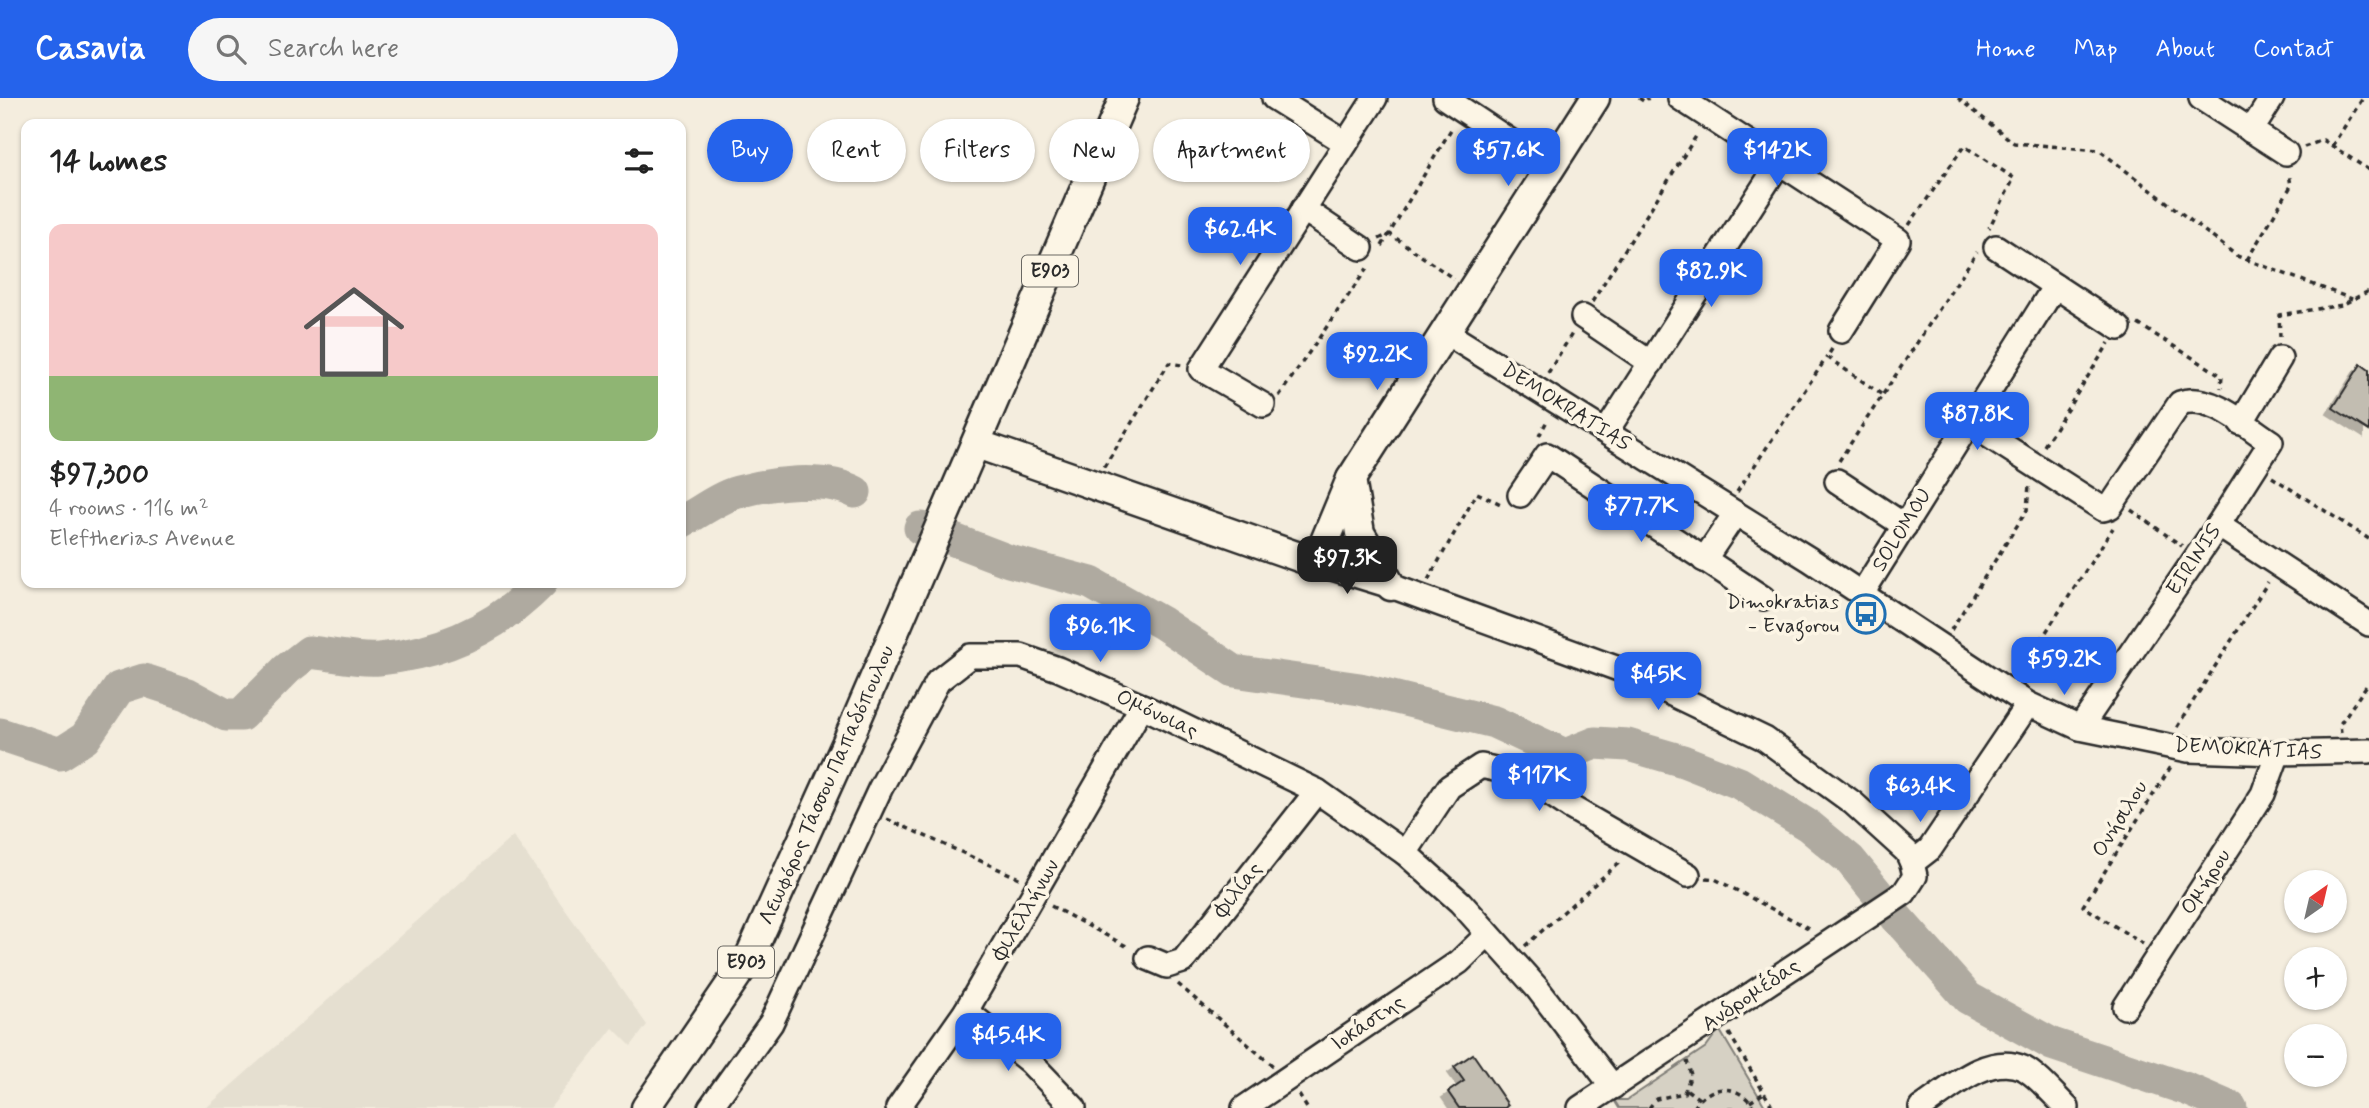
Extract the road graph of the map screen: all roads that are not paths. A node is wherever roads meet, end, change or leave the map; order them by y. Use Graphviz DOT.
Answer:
graph roads {
  1 [pos="1124,98"];
  2 [pos="1274,98"];
  3 [pos="1375,98"];
  4 [pos="1445,98"];
  5 [pos="1595,98"];
  6 [pos="1680,98"];
  7 [pos="2201,98"];
  8 [pos="2272,98"];
  9 [pos="2251,131"];
  10 [pos="1346,144"];
  11 [pos="2286,153"];
  12 [pos="1779,163"];
  13 [pos="1551,167"];
  14 [pos="1303,209"];
  15 [pos="1990,243"];
  16 [pos="1361,248"];
  17 [pos="2055,286"];
  18 [pos="1583,317"];
  19 [pos="2119,328"];
  20 [pos="1841,331"];
  21 [pos="1445,332"];
  22 [pos="2280,358"];
  23 [pos="1651,363"];
  24 [pos="1263,405"];
  25 [pos="1969,423"];
  26 [pos="2241,423"];
  27 [pos="1606,432"];
  28 [pos="977,444"];
  29 [pos="1351,479"];
  30 [pos="1838,481"];
  31 [pos="1520,495"];
  32 [pos="1731,511"];
  33 [pos="2218,525"];
  34 [pos="1905,526"];
  35 [pos="1704,560"];
  36 [pos="1315,563"];
  37 [pos="1391,586"];
  38 [pos="1861,595"];
  39 [pos="1763,598"];
  40 [pos="2369,624"];
  41 [pos="2028,704"];
  42 [pos="1142,706"];
  43 [pos="2080,728"];
  44 [pos="2369,751"];
  45 [pos="2278,753"];
  46 [pos="1317,791"];
  47 [pos="1405,853"];
  48 [pos="1914,869"];
  49 [pos="1688,875"];
  50 [pos="1488,934"];
  51 [pos="1148,958"];
  52 [pos="2125,1007"];
  53 [pos="966,1011"];
  54 [pos="1613,1087"];
  55 [pos="646,1108"];
  56 [pos="709,1108"];
  57 [pos="898,1108"];
  58 [pos="1074,1108"];
  59 [pos="1244,1108"];
  60 [pos="1580,1108"];
  61 [pos="1921,1108"];
  62 [pos="2067,1108"];
  1 -- 28 [label="main road, E903"];
  2 -- 10 [label="street"];
  3 -- 10 [label="street"];
  4 -- 13 [label="street"];
  5 -- 13 [label="main road"];
  6 -- 12 [label="street"];
  7 -- 9 [label="street"];
  8 -- 9 [label="street"];
  9 -- 11 [label="street"];
  10 -- 14 [label="street"];
  12 -- 20 [label="street"];
  12 -- 23 [label="street"];
  13 -- 21 [label="main road"];
  14 -- 16 [label="street"];
  14 -- 24 [label="street"];
  15 -- 17 [label="street"];
  17 -- 19 [label="street"];
  17 -- 25 [label="street, SOLOMOU"];
  18 -- 23 [label="street"];
  21 -- 27 [label="street, DEMOKRATIAS"];
  21 -- 29 [label="main road"];
  22 -- 26 [label="street"];
  23 -- 27 [label="street"];
  25 -- 26 [label="street, EIRINIS"];
  25 -- 34 [label="street, SOLOMOU"];
  26 -- 33 [label="street, EIRINIS"];
  27 -- 32 [label="street, DEMOKRATIAS"];
  28 -- 36 [label="main road"];
  28 -- 55 [label="main road, Λεωφόρος Τάσσου Παπαδόπουλου / E903"];
  29 -- 36 [label="main road"];
  29 -- 37 [label="main road"];
  30 -- 34 [label="street"];
  31 -- 35 [label="street"];
  32 -- 35 [label="street"];
  32 -- 38 [label="street, DEMOKRATIAS"];
  33 -- 40 [label="street"];
  33 -- 43 [label="street, EIRINIS"];
  34 -- 38 [label="street, SOLOMOU"];
  35 -- 39 [label="street"];
  36 -- 37 [label="street"];
  37 -- 48 [label="street"];
  38 -- 41 [label="street, DEMOKRATIAS"];
  41 -- 43 [label="street, DEMOKRATIAS"];
  41 -- 48 [label="street, Ανδρομέδας"];
  42 -- 46 [label="street, Ομόνοιας"];
  42 -- 53 [label="street, Φιλελλήνων"];
  42 -- 56 [label="street, Ομόνοιας"];
  43 -- 45 [label="street, DEMOKRATIAS"];
  44 -- 45 [label="street, DEMOKRATIAS"];
  45 -- 52 [label="street, Ομήρου"];
  46 -- 47 [label="street, Ομόνοιας"];
  46 -- 51 [label="street, Φιλίας"];
  47 -- 49 [label="street"];
  47 -- 50 [label="street, Ομόνοιας"];
  48 -- 54 [label="street, Ανδρομέδας"];
  50 -- 54 [label="street, Ομόνοιας"];
  50 -- 59 [label="street, Ιοκάστης"];
  53 -- 57 [label="street, Φιλελλήνων"];
  53 -- 58 [label="street"];
  54 -- 60 [label="street, Ανδρομέδας"];
  61 -- 62 [label="street"];
}
